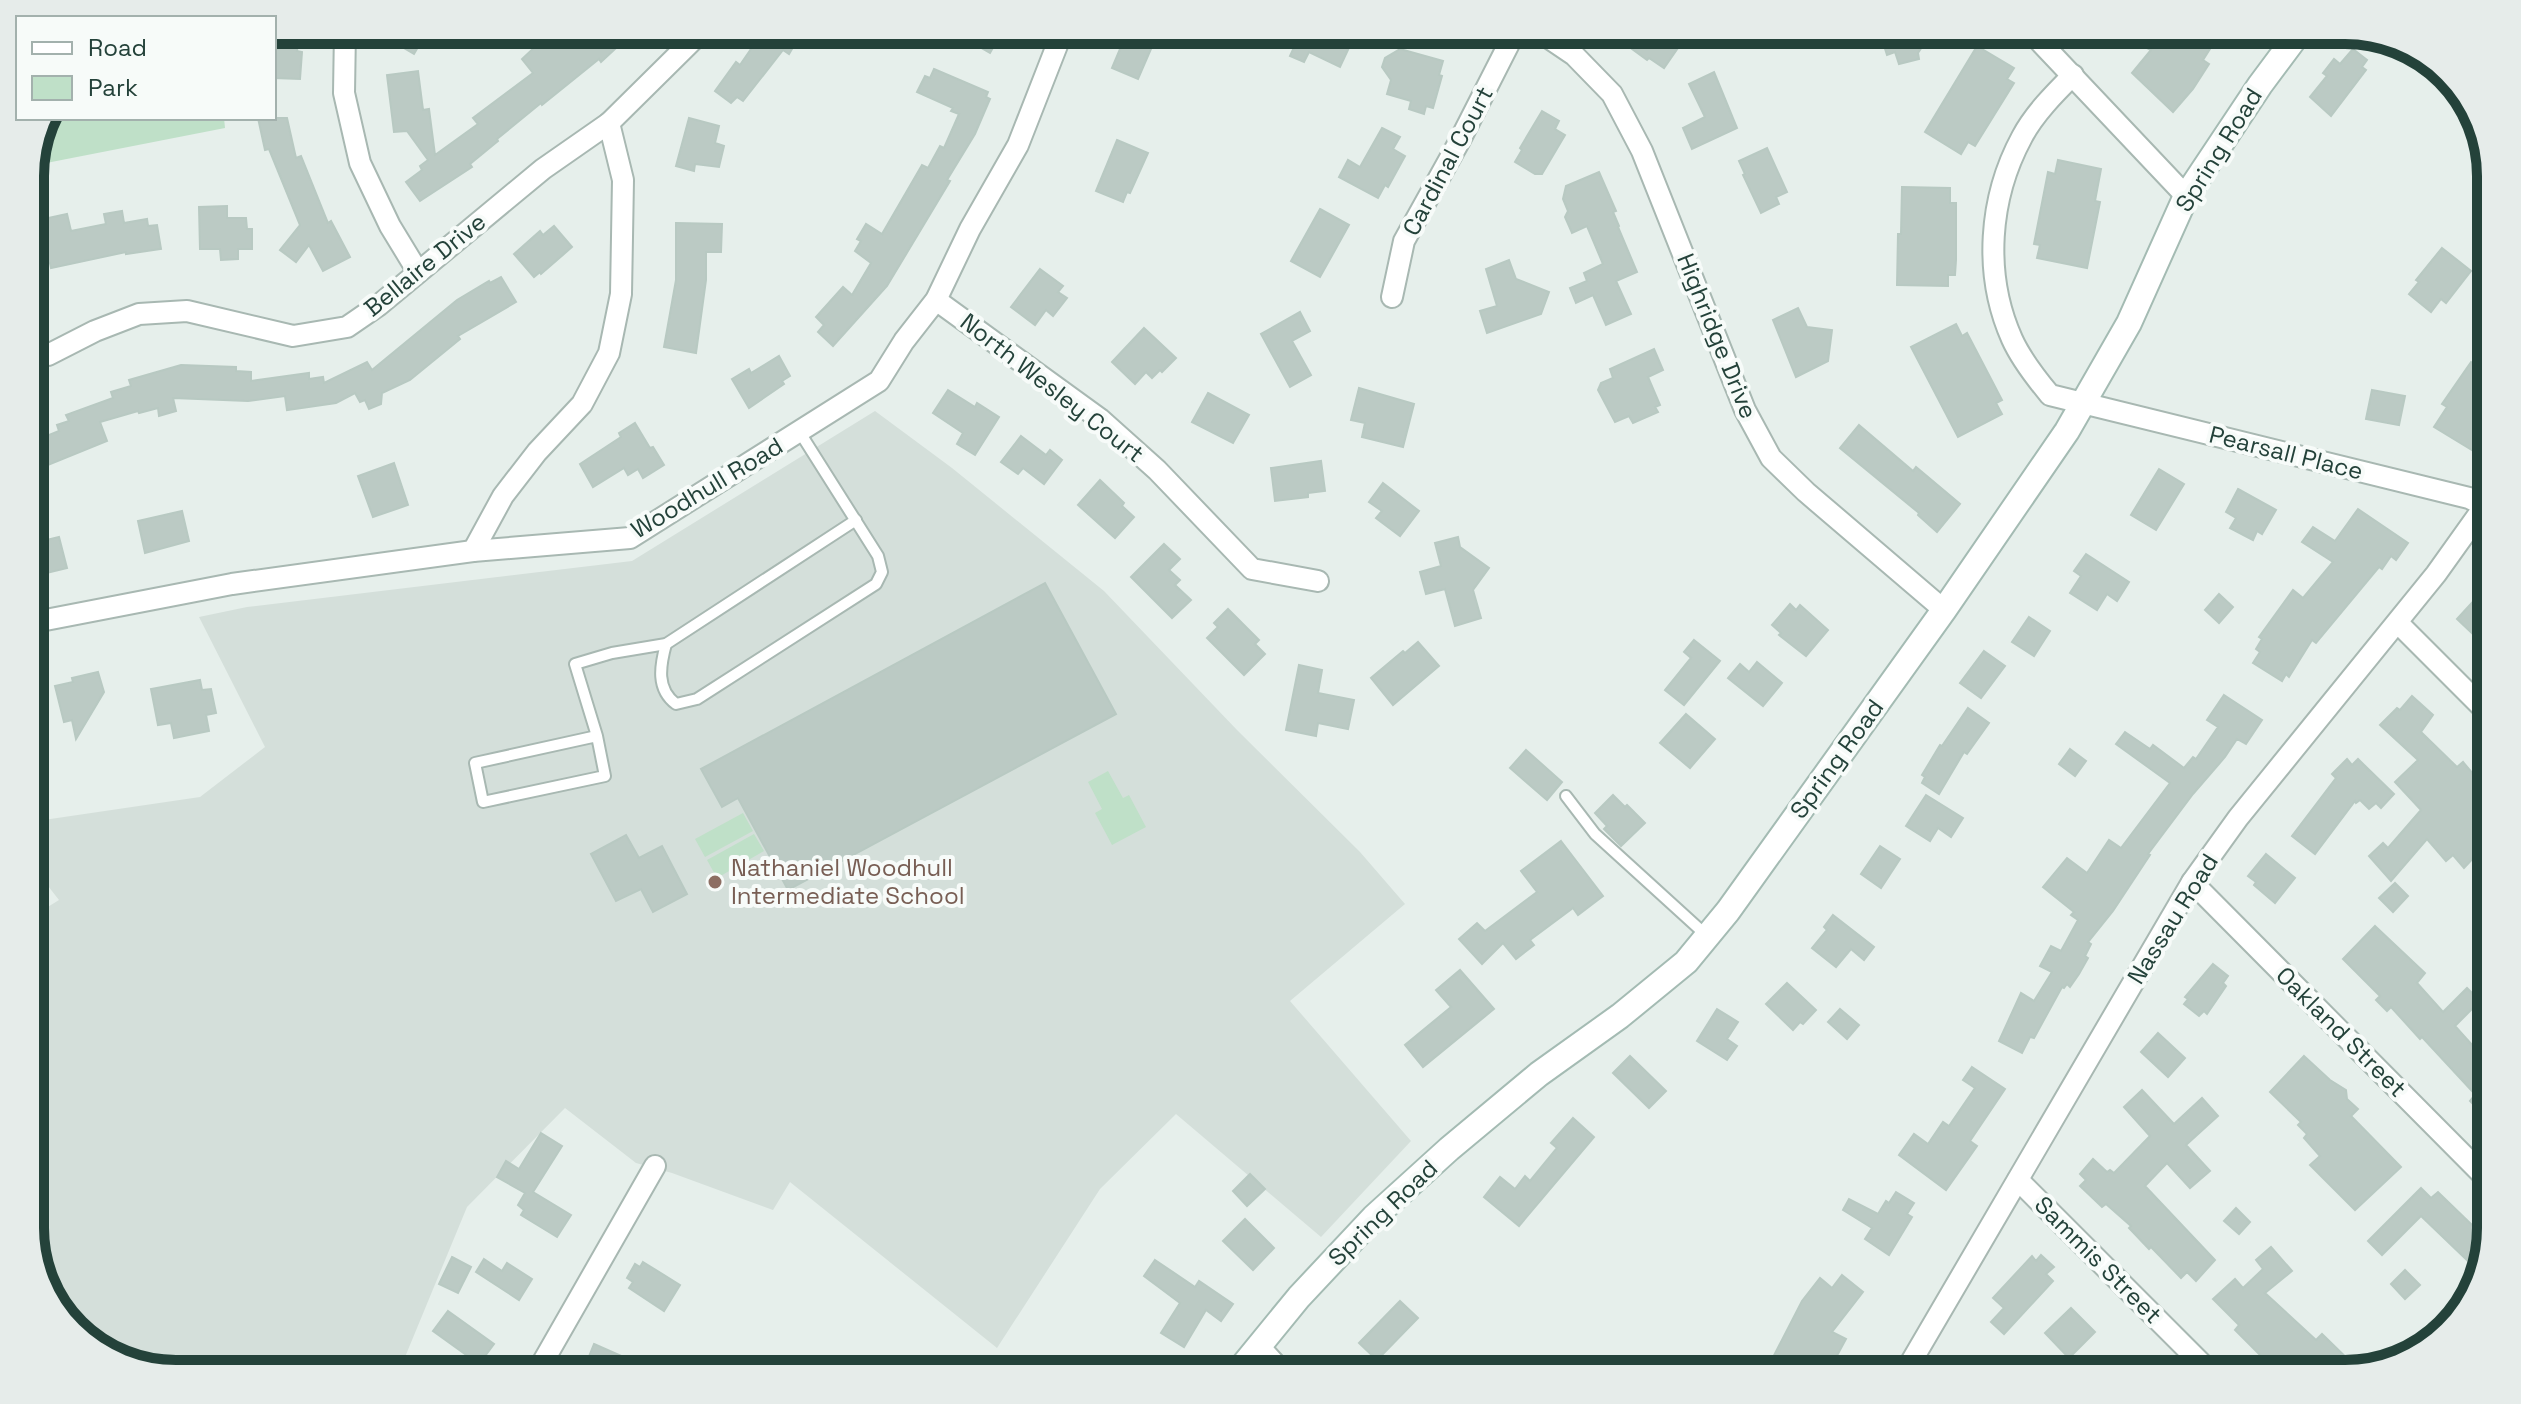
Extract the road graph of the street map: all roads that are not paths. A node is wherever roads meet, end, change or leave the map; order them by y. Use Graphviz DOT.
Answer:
graph roads {
  1 [pos="345,44"];
  2 [pos="689,44"];
  3 [pos="1058,44"];
  4 [pos="1509,44"];
  5 [pos="1558,44"];
  6 [pos="2043,44"];
  7 [pos="2291,44"];
  8 [pos="2073,75"];
  9 [pos="609,123"];
  10 [pos="2186,196"];
  11 [pos="418,272"];
  12 [pos="1392,297"];
  13 [pos="936,300"];
  14 [pos="48,355"];
  15 [pos="2085,403"];
  16 [pos="799,431"];
  17 [pos="2477,499"];
  18 [pos="2477,516"];
  19 [pos="856,520"];
  20 [pos="473,551"];
  21 [pos="1318,581"];
  22 [pos="1944,610"];
  23 [pos="44,620"];
  24 [pos="2398,623"];
  25 [pos="666,644"];
  26 [pos="2477,702"];
  27 [pos="597,736"];
  28 [pos="1566,796"];
  29 [pos="2192,882"];
  30 [pos="1707,936"];
  31 [pos="655,1166"];
  32 [pos="2477,1169"];
  33 [pos="2018,1180"];
  34 [pos="1262,1342"];
  35 [pos="544,1360"];
  36 [pos="1247,1360"];
  37 [pos="1278,1360"];
  38 [pos="1912,1360"];
  39 [pos="2198,1360"];
  1 -- 11 [label="street"];
  2 -- 9 [label="street, Bellaire Drive"];
  3 -- 13 [label="street, Woodhull Road"];
  4 -- 12 [label="street, Cardinal Court"];
  5 -- 22 [label="street, Highridge Drive"];
  6 -- 8 [label="street"];
  7 -- 10 [label="main road, Spring Road"];
  8 -- 10 [label="street"];
  8 -- 15 [label="street, Pearsall Place"];
  9 -- 11 [label="street, Bellaire Drive"];
  9 -- 20 [label="street"];
  10 -- 15 [label="main road, Spring Road"];
  11 -- 14 [label="street, Bellaire Drive"];
  13 -- 16 [label="street, Woodhull Road"];
  13 -- 21 [label="street, North Wesley Court"];
  15 -- 17 [label="street, Pearsall Place"];
  15 -- 22 [label="main road, Spring Road"];
  16 -- 19 [label="lane"];
  16 -- 20 [label="street, Woodhull Road"];
  18 -- 24 [label="street, Nassau Road"];
  19 -- 25 [label="lane"];
  19 -- 25 [label="lane"];
  20 -- 23 [label="street, Woodhull Road"];
  22 -- 30 [label="main road, Spring Road"];
  24 -- 26 [label="street"];
  24 -- 29 [label="street, Nassau Road"];
  25 -- 27 [label="lane"];
  27 -- 27 [label="lane"];
  28 -- 30 [label="lane"];
  29 -- 32 [label="street, Oakland Street"];
  29 -- 33 [label="street, Nassau Road"];
  30 -- 34 [label="main road, Spring Road"];
  31 -- 35 [label="street"];
  33 -- 38 [label="street, Nassau Road"];
  33 -- 39 [label="street, Sammis Street"];
  34 -- 36 [label="main road, Spring Road"];
  34 -- 37 [label="lane"];
}
